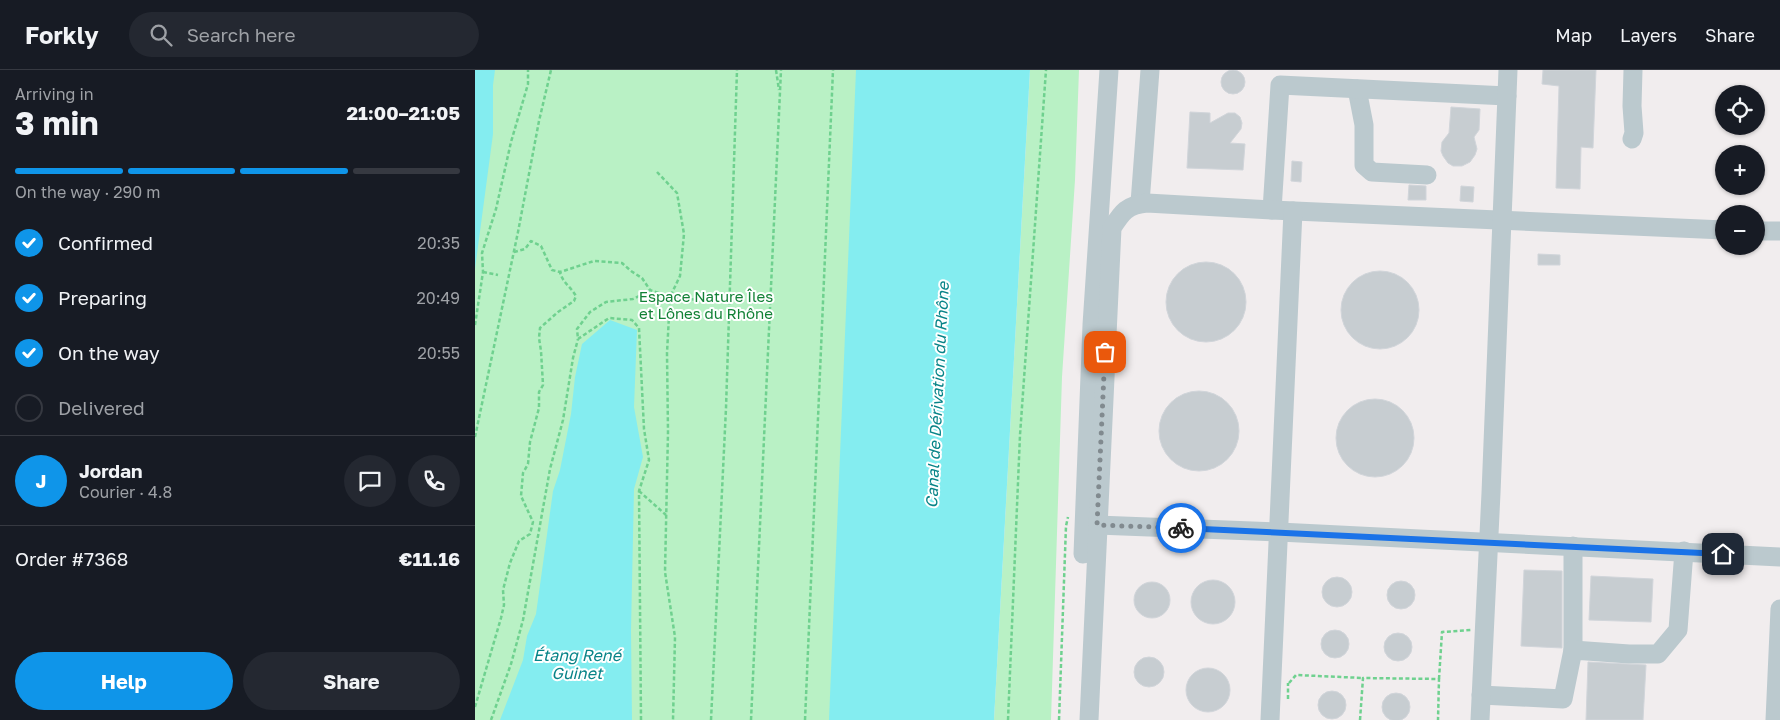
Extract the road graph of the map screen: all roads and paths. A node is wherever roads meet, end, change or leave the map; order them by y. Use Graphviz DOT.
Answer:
graph roads {
  1 [pos="528,70"];
  2 [pos="551,70"];
  3 [pos="737,70"];
  4 [pos="776,70"];
  5 [pos="781,70"];
  6 [pos="833,70"];
  7 [pos="1046,70"];
  8 [pos="1109,70"];
  9 [pos="1150,70"];
  10 [pos="1508,70"];
  11 [pos="1633,70"];
  12 [pos="1279,78"];
  13 [pos="1357,89"];
  14 [pos="1507,96"];
  15 [pos="780,97"];
  16 [pos="1632,139"];
  17 [pos="657,172"];
  18 [pos="1427,175"];
  19 [pos="1140,203"];
  20 [pos="1272,210"];
  21 [pos="1293,211"];
  22 [pos="1503,221"];
  23 [pos="1715,230"];
  24 [pos="1765,231"];
  25 [pos="1780,231"];
  26 [pos="513,252"];
  27 [pos="483,272"];
  28 [pos="560,272"];
  29 [pos="498,275"];
  30 [pos="649,290"];
  31 [pos="670,297"];
  32 [pos="729,304"];
  33 [pos="475,325"];
  34 [pos="578,339"];
  35 [pos="475,437"];
  36 [pos="639,491"];
  37 [pos="1071,509"];
  38 [pos="667,515"];
  39 [pos="1097,525"];
  40 [pos="1279,532"];
  41 [pos="1489,542"];
  42 [pos="1573,546"];
  43 [pos="1684,551"];
  44 [pos="1780,557"];
  45 [pos="1780,609"];
  46 [pos="1485,630"];
  47 [pos="1573,650"];
  48 [pos="1363,678"];
  49 [pos="1779,678"];
  50 [pos="1439,679"];
  51 [pos="1289,683"];
  52 [pos="1481,695"];
  53 [pos="475,707"];
  54 [pos="491,720"];
  55 [pos="641,720"];
  56 [pos="673,720"];
  57 [pos="711,720"];
  58 [pos="751,720"];
  59 [pos="805,720"];
  60 [pos="1008,720"];
  61 [pos="1059,720"];
  62 [pos="1076,720"];
  63 [pos="1089,720"];
  64 [pos="1270,720"];
  65 [pos="1361,720"];
  66 [pos="1438,720"];
  67 [pos="1480,720"];
  68 [pos="1775,720"];
  1 -- 27 [label="path"];
  2 -- 26 [label="path"];
  3 -- 32 [label="path"];
  4 -- 15 [label="path"];
  5 -- 15 [label="path"];
  6 -- 59 [label="path"];
  7 -- 60 [label="path"];
  8 -- 62 [label="street"];
  9 -- 19 [label="street"];
  10 -- 14 [label="street"];
  11 -- 16 [label="street"];
  12 -- 13 [label="street"];
  12 -- 20 [label="street"];
  13 -- 14 [label="street"];
  13 -- 18 [label="street"];
  14 -- 22 [label="street"];
  15 -- 58 [label="path"];
  17 -- 31 [label="path"];
  19 -- 20 [label="street"];
  19 -- 39 [label="street"];
  20 -- 21 [label="street"];
  21 -- 22 [label="street"];
  21 -- 40 [label="street"];
  22 -- 23 [label="street"];
  22 -- 41 [label="street"];
  24 -- 25 [label="street"];
  26 -- 28 [label="path"];
  26 -- 35 [label="path"];
  27 -- 29 [label="path"];
  27 -- 33 [label="path"];
  28 -- 30 [label="path"];
  28 -- 53 [label="path"];
  30 -- 31 [label="path"];
  30 -- 34 [label="path"];
  31 -- 32 [label="path"];
  31 -- 38 [label="path"];
  32 -- 57 [label="path"];
  34 -- 36 [label="path"];
  34 -- 54 [label="path"];
  36 -- 38 [label="path"];
  36 -- 55 [label="path"];
  37 -- 61 [label="path"];
  38 -- 56 [label="path"];
  39 -- 40 [label="street"];
  39 -- 63 [label="street"];
  40 -- 41 [label="street"];
  40 -- 64 [label="street"];
  41 -- 42 [label="street"];
  41 -- 46 [label="street"];
  42 -- 43 [label="street"];
  42 -- 47 [label="street"];
  43 -- 44 [label="street"];
  43 -- 47 [label="street"];
  45 -- 49 [label="street"];
  46 -- 50 [label="path"];
  46 -- 52 [label="street"];
  47 -- 52 [label="street"];
  48 -- 50 [label="path"];
  48 -- 51 [label="path"];
  48 -- 65 [label="path"];
  49 -- 68 [label="street"];
  50 -- 66 [label="path"];
  52 -- 67 [label="street"];
}
